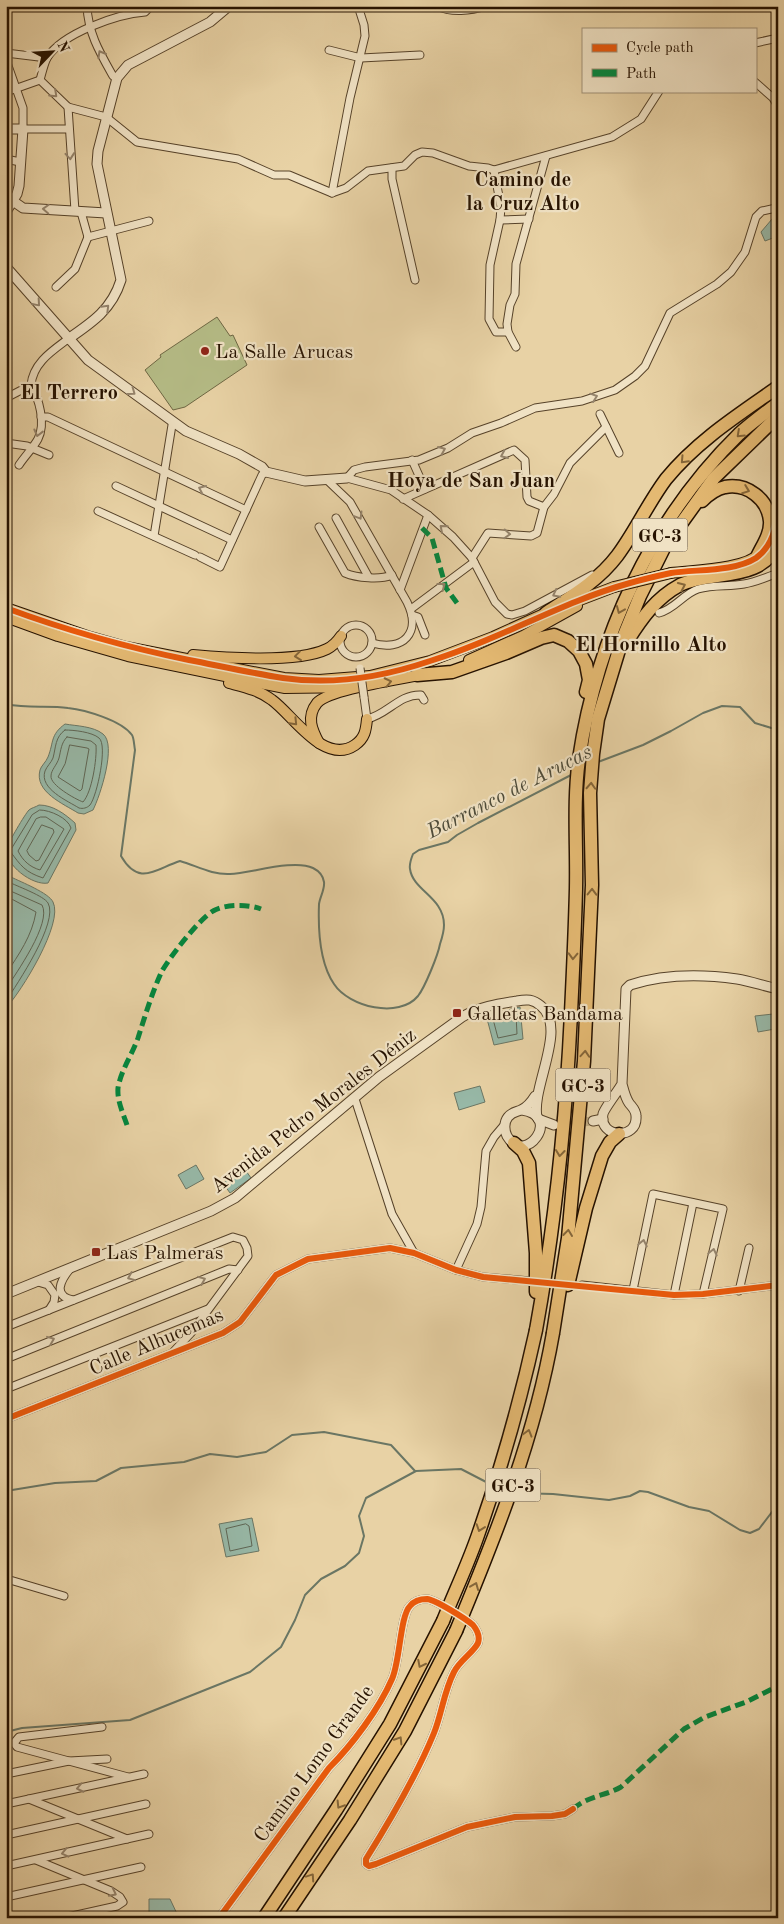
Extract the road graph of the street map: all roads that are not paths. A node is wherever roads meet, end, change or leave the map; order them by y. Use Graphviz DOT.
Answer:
graph roads {
  1 [pos="87,6"];
  2 [pos="151,6"];
  3 [pos="229,6"];
  4 [pos="358,6"];
  5 [pos="437,6"];
  6 [pos="485,6"];
  7 [pos="89,28"];
  8 [pos="778,38"];
  9 [pos="756,43"];
  10 [pos="329,50"];
  11 [pos="6,53"];
  12 [pos="420,55"];
  13 [pos="47,58"];
  14 [pos="361,58"];
  15 [pos="6,60"];
  16 [pos="117,78"];
  17 [pos="40,80"];
  18 [pos="756,83"];
  19 [pos="16,89"];
  20 [pos="6,92"];
  21 [pos="658,92"];
  22 [pos="778,106"];
  23 [pos="68,107"];
  24 [pos="106,117"];
  25 [pos="6,129"];
  26 [pos="23,129"];
  27 [pos="68,129"];
  28 [pos="546,156"];
  29 [pos="6,159"];
  30 [pos="20,162"];
  31 [pos="392,168"];
  32 [pos="494,170"];
  33 [pos="332,193"];
  34 [pos="13,201"];
  35 [pos="778,204"];
  36 [pos="78,211"];
  37 [pos="6,212"];
  38 [pos="106,212"];
  39 [pos="529,219"];
  40 [pos="500,220"];
  41 [pos="149,221"];
  42 [pos="111,231"];
  43 [pos="88,237"];
  44 [pos="6,267"];
  45 [pos="415,280"];
  46 [pos="56,287"];
  47 [pos="508,332"];
  48 [pos="68,339"];
  49 [pos="516,347"];
  50 [pos="31,385"];
  51 [pos="778,387"];
  52 [pos="6,398"];
  53 [pos="778,403"];
  54 [pos="600,414"];
  55 [pos="778,416"];
  56 [pos="41,417"];
  57 [pos="174,422"];
  58 [pos="606,427"];
  59 [pos="6,443"];
  60 [pos="31,448"];
  61 [pos="619,453"];
  62 [pos="49,455"];
  63 [pos="412,460"];
  64 [pos="19,465"];
  65 [pos="164,472"];
  66 [pos="266,472"];
  67 [pos="347,478"];
  68 [pos="327,480"];
  69 [pos="116,486"];
  70 [pos="425,489"];
  71 [pos="403,498"];
  72 [pos="159,507"];
  73 [pos="544,507"];
  74 [pos="246,510"];
  75 [pos="98,511"];
  76 [pos="688,512"];
  77 [pos="428,515"];
  78 [pos="336,518"];
  79 [pos="778,519"];
  80 [pos="319,527"];
  81 [pos="154,536"];
  82 [pos="232,540"];
  83 [pos="778,542"];
  84 [pos="756,557"];
  85 [pos="473,560"];
  86 [pos="613,560"];
  87 [pos="778,573"];
  88 [pos="368,576"];
  89 [pos="394,578"];
  90 [pos="403,582"];
  91 [pos="400,590"];
  92 [pos="592,596"];
  93 [pos="6,608"];
  94 [pos="412,612"];
  95 [pos="546,613"];
  96 [pos="659,613"];
  97 [pos="6,617"];
  98 [pos="425,635"];
  99 [pos="340,636"];
  100 [pos="372,643"];
  101 [pos="148,652"];
  102 [pos="358,656"];
  103 [pos="616,660"];
  104 [pos="173,666"];
  105 [pos="417,676"];
  106 [pos="359,687"];
  107 [pos="588,698"];
  108 [pos="424,700"];
  109 [pos="380,715"];
  110 [pos="368,719"];
  111 [pos="366,731"];
  112 [pos="319,743"];
  113 [pos="778,989"];
  114 [pos="622,1084"];
  115 [pos="537,1094"];
  116 [pos="355,1099"];
  117 [pos="611,1103"];
  118 [pos="629,1104"];
  119 [pos="522,1110"];
  120 [pos="538,1118"];
  121 [pos="603,1119"];
  122 [pos="593,1121"];
  123 [pos="506,1122"];
  124 [pos="540,1132"];
  125 [pos="620,1134"];
  126 [pos="512,1142"];
  127 [pos="490,1143"];
  128 [pos="693,1203"];
  129 [pos="749,1248"];
  130 [pos="414,1254"];
  131 [pos="462,1258"];
  132 [pos="445,1265"];
  133 [pos="70,1268"];
  134 [pos="238,1270"];
  135 [pos="456,1270"];
  136 [pos="469,1273"];
  137 [pos="530,1281"];
  138 [pos="38,1282"];
  139 [pos="582,1285"];
  140 [pos="778,1286"];
  141 [pos="633,1290"];
  142 [pos="739,1291"];
  143 [pos="6,1294"];
  144 [pos="703,1294"];
  145 [pos="674,1295"];
  146 [pos="73,1300"];
  147 [pos="209,1308"];
  148 [pos="49,1310"];
  149 [pos="6,1327"];
  150 [pos="534,1331"];
  151 [pos="555,1334"];
  152 [pos="172,1353"];
  153 [pos="6,1359"];
  154 [pos="6,1389"];
  155 [pos="6,1419"];
  156 [pos="6,1581"];
  157 [pos="64,1596"];
  158 [pos="102,1727"];
  159 [pos="107,1759"];
  160 [pos="69,1761"];
  161 [pos="6,1774"];
  162 [pos="144,1774"];
  163 [pos="128,1777"];
  164 [pos="29,1799"];
  165 [pos="6,1804"];
  166 [pos="146,1804"];
  167 [pos="574,1808"];
  168 [pos="80,1819"];
  169 [pos="149,1834"];
  170 [pos="6,1835"];
  171 [pos="128,1839"];
  172 [pos="36,1860"];
  173 [pos="6,1866"];
  174 [pos="141,1867"];
  175 [pos="83,1880"];
  176 [pos="6,1897"];
  177 [pos="63,1918"];
  178 [pos="219,1918"];
  179 [pos="264,1918"];
  180 [pos="284,1918"];
  1 -- 7 [label="street"];
  2 -- 7 [label="street"];
  3 -- 16 [label="street"];
  4 -- 14 [label="street"];
  5 -- 6 [label="street"];
  7 -- 13 [label="street"];
  16 -- 7 [label="street, one-way"];
  8 -- 9 [label="street"];
  10 -- 14 [label="street"];
  11 -- 13 [label="street"];
  12 -- 14 [label="street"];
  13 -- 17 [label="street"];
  14 -- 33 [label="street"];
  15 -- 19 [label="street"];
  16 -- 24 [label="street"];
  17 -- 19 [label="street"];
  17 -- 23 [label="street, one-way"];
  18 -- 22 [label="street"];
  19 -- 20 [label="street"];
  19 -- 26 [label="street"];
  21 -- 28 [label="street"];
  23 -- 24 [label="street"];
  23 -- 27 [label="street"];
  24 -- 33 [label="street"];
  24 -- 38 [label="street"];
  25 -- 26 [label="street"];
  26 -- 27 [label="street"];
  26 -- 30 [label="street"];
  27 -- 36 [label="street, one-way"];
  28 -- 32 [label="street"];
  28 -- 39 [label="street"];
  29 -- 30 [label="street"];
  30 -- 34 [label="street"];
  31 -- 32 [label="street"];
  31 -- 33 [label="street"];
  31 -- 45 [label="street"];
  32 -- 40 [label="street"];
  36 -- 34 [label="street, one-way"];
  34 -- 37 [label="street"];
  63 -- 35 [label="street, one-way"];
  36 -- 38 [label="street"];
  36 -- 43 [label="street"];
  38 -- 42 [label="street"];
  39 -- 40 [label="street"];
  39 -- 47 [label="street"];
  40 -- 47 [label="street"];
  41 -- 42 [label="street"];
  42 -- 43 [label="street"];
  48 -- 42 [label="street, one-way"];
  43 -- 46 [label="street"];
  44 -- 48 [label="street, one-way"];
  47 -- 49 [label="street"];
  48 -- 50 [label="street"];
  48 -- 57 [label="street, one-way"];
  50 -- 52 [label="street"];
  50 -- 56 [label="street"];
  51 -- 86 [label="highway, one-way"];
  53 -- 107 [label="highway, GC-3, one-way"];
  54 -- 58 [label="street"];
  55 -- 76 [label="highway, GC-3"];
  56 -- 60 [label="street, one-way"];
  56 -- 65 [label="street"];
  57 -- 65 [label="street"];
  57 -- 66 [label="street"];
  58 -- 61 [label="street"];
  58 -- 73 [label="street"];
  59 -- 60 [label="street"];
  60 -- 62 [label="street"];
  60 -- 64 [label="street"];
  63 -- 67 [label="street"];
  63 -- 70 [label="street"];
  65 -- 72 [label="street"];
  74 -- 65 [label="street, one-way"];
  66 -- 68 [label="street"];
  66 -- 74 [label="street"];
  67 -- 68 [label="street"];
  67 -- 71 [label="street"];
  68 -- 89 [label="street, one-way"];
  69 -- 72 [label="street"];
  70 -- 71 [label="street"];
  73 -- 70 [label="street, one-way"];
  71 -- 77 [label="street"];
  72 -- 81 [label="street"];
  72 -- 82 [label="street"];
  85 -- 73 [label="street, one-way"];
  74 -- 82 [label="street"];
  75 -- 81 [label="street"];
  76 -- 84 [label="highway, one-way"];
  76 -- 103 [label="highway, GC-3"];
  85 -- 77 [label="street, one-way"];
  77 -- 90 [label="street"];
  78 -- 88 [label="street"];
  79 -- 84 [label="main road"];
  80 -- 88 [label="street"];
  81 -- 82 [label="street"];
  103 -- 83 [label="highway, one-way"];
  84 -- 92 [label="main road, bridge"];
  86 -- 85 [label="street, one-way"];
  94 -- 85 [label="street, one-way"];
  86 -- 95 [label="highway"];
  87 -- 96 [label="street"];
  88 -- 89 [label="street"];
  89 -- 90 [label="street"];
  89 -- 91 [label="street"];
  90 -- 91 [label="street"];
  91 -- 94 [label="street"];
  92 -- 95 [label="main road"];
  92 -- 105 [label="main road"];
  93 -- 101 [label="main road"];
  94 -- 98 [label="street"];
  94 -- 100 [label="street"];
  95 -- 101 [label="main road"];
  97 -- 104 [label="main road"];
  99 -- 100 [label="street"];
  99 -- 101 [label="main road, one-way"];
  99 -- 102 [label="street"];
  100 -- 102 [label="street"];
  102 -- 110 [label="street, bridge"];
  151 -- 103 [label="highway, GC-3, one-way"];
  104 -- 106 [label="main road"];
  104 -- 112 [label="main road, one-way"];
  106 -- 105 [label="main road, one-way"];
  105 -- 107 [label="highway"];
  106 -- 112 [label="main road"];
  107 -- 150 [label="highway, GC-3, one-way"];
  108 -- 109 [label="street"];
  109 -- 110 [label="street"];
  109 -- 111 [label="street"];
  110 -- 111 [label="main road"];
  111 -- 112 [label="main road"];
  113 -- 114 [label="street"];
  114 -- 117 [label="street"];
  114 -- 118 [label="street"];
  115 -- 116 [label="street, Avenida Pedro Morales Déniz"];
  115 -- 119 [label="street"];
  115 -- 120 [label="street"];
  116 -- 130 [label="street"];
  116 -- 133 [label="street, Avenida Pedro Morales Déniz"];
  117 -- 118 [label="street"];
  117 -- 121 [label="street"];
  118 -- 125 [label="street"];
  119 -- 120 [label="street"];
  119 -- 123 [label="street"];
  120 -- 124 [label="street"];
  120 -- 124 [label="street"];
  121 -- 122 [label="street"];
  121 -- 125 [label="street"];
  123 -- 126 [label="street"];
  123 -- 127 [label="street"];
  124 -- 126 [label="street"];
  125 -- 151 [label="highway"];
  126 -- 127 [label="street"];
  126 -- 150 [label="highway"];
  127 -- 131 [label="street"];
  141 -- 128 [label="street, one-way"];
  144 -- 128 [label="street, one-way"];
  128 -- 145 [label="street"];
  129 -- 142 [label="street"];
  130 -- 132 [label="street, Calle Alhucemas"];
  130 -- 152 [label="street, Calle Alhucemas"];
  131 -- 132 [label="street"];
  131 -- 135 [label="street"];
  131 -- 136 [label="street"];
  132 -- 135 [label="street, Calle Alhucemas"];
  133 -- 138 [label="street, Avenida Pedro Morales Déniz"];
  133 -- 146 [label="street"];
  134 -- 146 [label="street, one-way"];
  134 -- 147 [label="street"];
  153 -- 134 [label="street, one-way"];
  135 -- 136 [label="street, Calle Alhucemas"];
  136 -- 137 [label="street, Calle Alhucemas"];
  138 -- 143 [label="street, Avenida Pedro Morales Déniz"];
  138 -- 148 [label="street"];
  139 -- 141 [label="street"];
  140 -- 142 [label="street"];
  141 -- 145 [label="street"];
  142 -- 144 [label="street"];
  144 -- 145 [label="street"];
  146 -- 148 [label="street"];
  147 -- 152 [label="street"];
  147 -- 154 [label="street"];
  148 -- 149 [label="street"];
  150 -- 179 [label="highway, GC-3, one-way, bridge"];
  180 -- 151 [label="highway, GC-3, one-way, bridge"];
  152 -- 155 [label="street, Calle Alhucemas"];
  156 -- 157 [label="street"];
  158 -- 160 [label="street"];
  159 -- 160 [label="street"];
  160 -- 161 [label="street"];
  160 -- 163 [label="street"];
  162 -- 163 [label="street"];
  163 -- 164 [label="street, one-way"];
  164 -- 165 [label="street"];
  164 -- 168 [label="street"];
  166 -- 168 [label="street"];
  167 -- 178 [label="street, Camino Lomo Grande"];
  168 -- 170 [label="street"];
  168 -- 171 [label="street"];
  169 -- 171 [label="street"];
  171 -- 172 [label="street, one-way"];
  172 -- 173 [label="street"];
  172 -- 175 [label="street"];
  174 -- 175 [label="street"];
  175 -- 176 [label="street"];
  175 -- 177 [label="street, one-way"];
}
